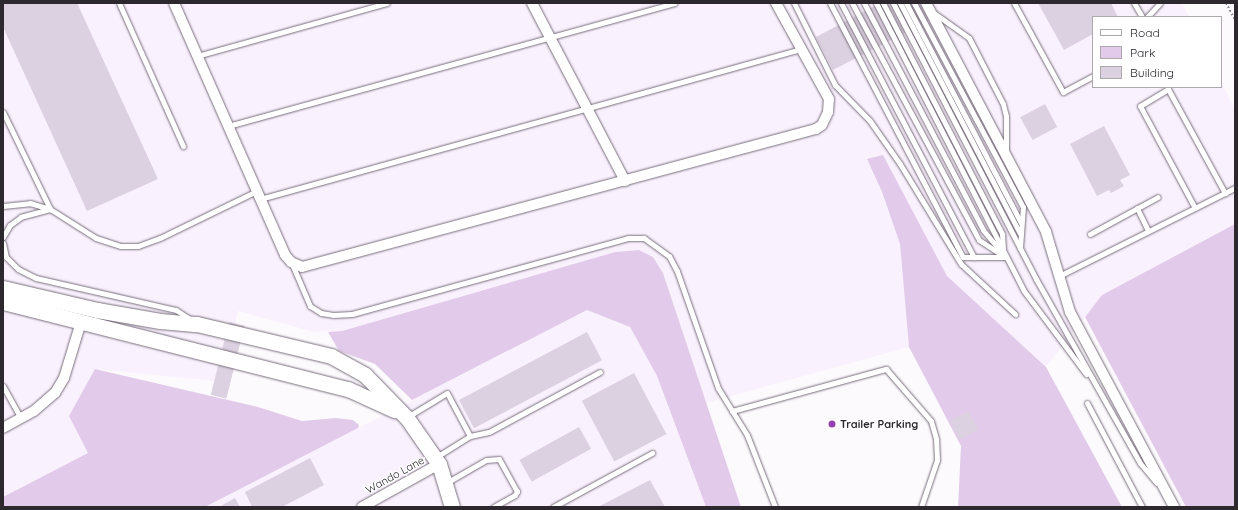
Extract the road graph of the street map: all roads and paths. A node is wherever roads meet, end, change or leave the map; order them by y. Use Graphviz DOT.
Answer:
graph roads {
  1 [pos="119,3"];
  2 [pos="174,3"];
  3 [pos="387,3"];
  4 [pos="532,3"];
  5 [pos="674,3"];
  6 [pos="776,3"];
  7 [pos="794,3"];
  8 [pos="830,3"];
  9 [pos="842,3"];
  10 [pos="852,3"];
  11 [pos="864,3"];
  12 [pos="876,3"];
  13 [pos="884,3"];
  14 [pos="894,3"];
  15 [pos="900,3"];
  16 [pos="906,3"];
  17 [pos="914,3"];
  18 [pos="1014,3"];
  19 [pos="1134,3"];
  20 [pos="1160,3"];
  21 [pos="1226,3"];
  22 [pos="928,6"];
  23 [pos="1141,16"];
  24 [pos="1148,16"];
  25 [pos="1235,20"];
  26 [pos="550,37"];
  27 [pos="801,49"];
  28 [pos="197,56"];
  29 [pos="1092,77"];
  30 [pos="588,108"];
  31 [pos="3,112"];
  32 [pos="228,126"];
  33 [pos="183,146"];
  34 [pos="1007,157"];
  35 [pos="625,181"];
  36 [pos="1235,188"];
  37 [pos="1225,193"];
  38 [pos="259,195"];
  39 [pos="1158,197"];
  40 [pos="3,206"];
  41 [pos="1138,208"];
  42 [pos="1195,208"];
  43 [pos="50,209"];
  44 [pos="1021,224"];
  45 [pos="1148,231"];
  46 [pos="1090,234"];
  47 [pos="1020,235"];
  48 [pos="3,237"];
  49 [pos="3,243"];
  50 [pos="1020,249"];
  51 [pos="1003,252"];
  52 [pos="974,257"];
  53 [pos="1006,257"];
  54 [pos="291,262"];
  55 [pos="1059,276"];
  56 [pos="3,288"];
  57 [pos="3,302"];
  58 [pos="1015,314"];
  59 [pos="81,322"];
  60 [pos="197,324"];
  61 [pos="600,372"];
  62 [pos="3,386"];
  63 [pos="1099,390"];
  64 [pos="1087,403"];
  65 [pos="732,411"];
  66 [pos="21,418"];
  67 [pos="407,418"];
  68 [pos="3,428"];
  69 [pos="470,436"];
  70 [pos="652,453"];
  71 [pos="437,462"];
  72 [pos="445,483"];
  73 [pos="1167,494"];
  74 [pos="362,507"];
  75 [pos="452,507"];
  76 [pos="493,507"];
  77 [pos="553,507"];
  78 [pos="775,507"];
  79 [pos="921,507"];
  80 [pos="1142,507"];
  81 [pos="1174,507"];
  1 -- 33 [label="lane"];
  2 -- 28 [label="street"];
  3 -- 28 [label="lane"];
  4 -- 26 [label="street"];
  5 -- 26 [label="lane"];
  6 -- 27 [label="street"];
  7 -- 58 [label="lane"];
  8 -- 52 [label="lane"];
  9 -- 52 [label="lane"];
  10 -- 53 [label="lane"];
  11 -- 53 [label="lane"];
  12 -- 51 [label="lane"];
  13 -- 51 [label="lane"];
  14 -- 50 [label="lane"];
  15 -- 47 [label="lane"];
  16 -- 44 [label="lane"];
  17 -- 44 [label="lane"];
  18 -- 29 [label="lane"];
  19 -- 23 [label="lane"];
  20 -- 24 [label="lane"];
  21 -- 25 [label="path"];
  22 -- 34 [label="street"];
  22 -- 34 [label="lane"];
  26 -- 30 [label="street"];
  26 -- 32 [label="lane"];
  27 -- 30 [label="lane"];
  27 -- 35 [label="street"];
  28 -- 32 [label="street"];
  30 -- 35 [label="street"];
  30 -- 38 [label="lane"];
  31 -- 43 [label="lane"];
  32 -- 38 [label="street"];
  34 -- 55 [label="street"];
  35 -- 54 [label="street"];
  36 -- 37 [label="lane"];
  37 -- 42 [label="lane"];
  37 -- 42 [label="lane"];
  38 -- 43 [label="lane"];
  38 -- 54 [label="street"];
  39 -- 41 [label="lane"];
  40 -- 43 [label="lane"];
  41 -- 45 [label="lane"];
  41 -- 46 [label="lane"];
  42 -- 45 [label="lane"];
  43 -- 48 [label="lane"];
  44 -- 47 [label="lane"];
  45 -- 55 [label="lane"];
  47 -- 50 [label="lane"];
  49 -- 60 [label="lane"];
  50 -- 63 [label="lane"];
  51 -- 53 [label="lane"];
  52 -- 53 [label="lane"];
  53 -- 63 [label="lane"];
  54 -- 65 [label="lane"];
  55 -- 73 [label="street"];
  56 -- 60 [label="main road"];
  57 -- 59 [label="main road"];
  59 -- 66 [label="street"];
  59 -- 67 [label="main road"];
  60 -- 67 [label="main road"];
  61 -- 69 [label="lane"];
  62 -- 66 [label="lane"];
  63 -- 73 [label="lane"];
  64 -- 80 [label="lane"];
  65 -- 78 [label="lane"];
  65 -- 79 [label="lane"];
  66 -- 68 [label="street"];
  67 -- 69 [label="lane"];
  67 -- 71 [label="main road"];
  69 -- 71 [label="lane"];
  70 -- 77 [label="lane"];
  71 -- 72 [label="main road"];
  71 -- 74 [label="street, Wando Lane"];
  72 -- 75 [label="main road"];
  72 -- 76 [label="lane"];
  73 -- 81 [label="street"];
}
